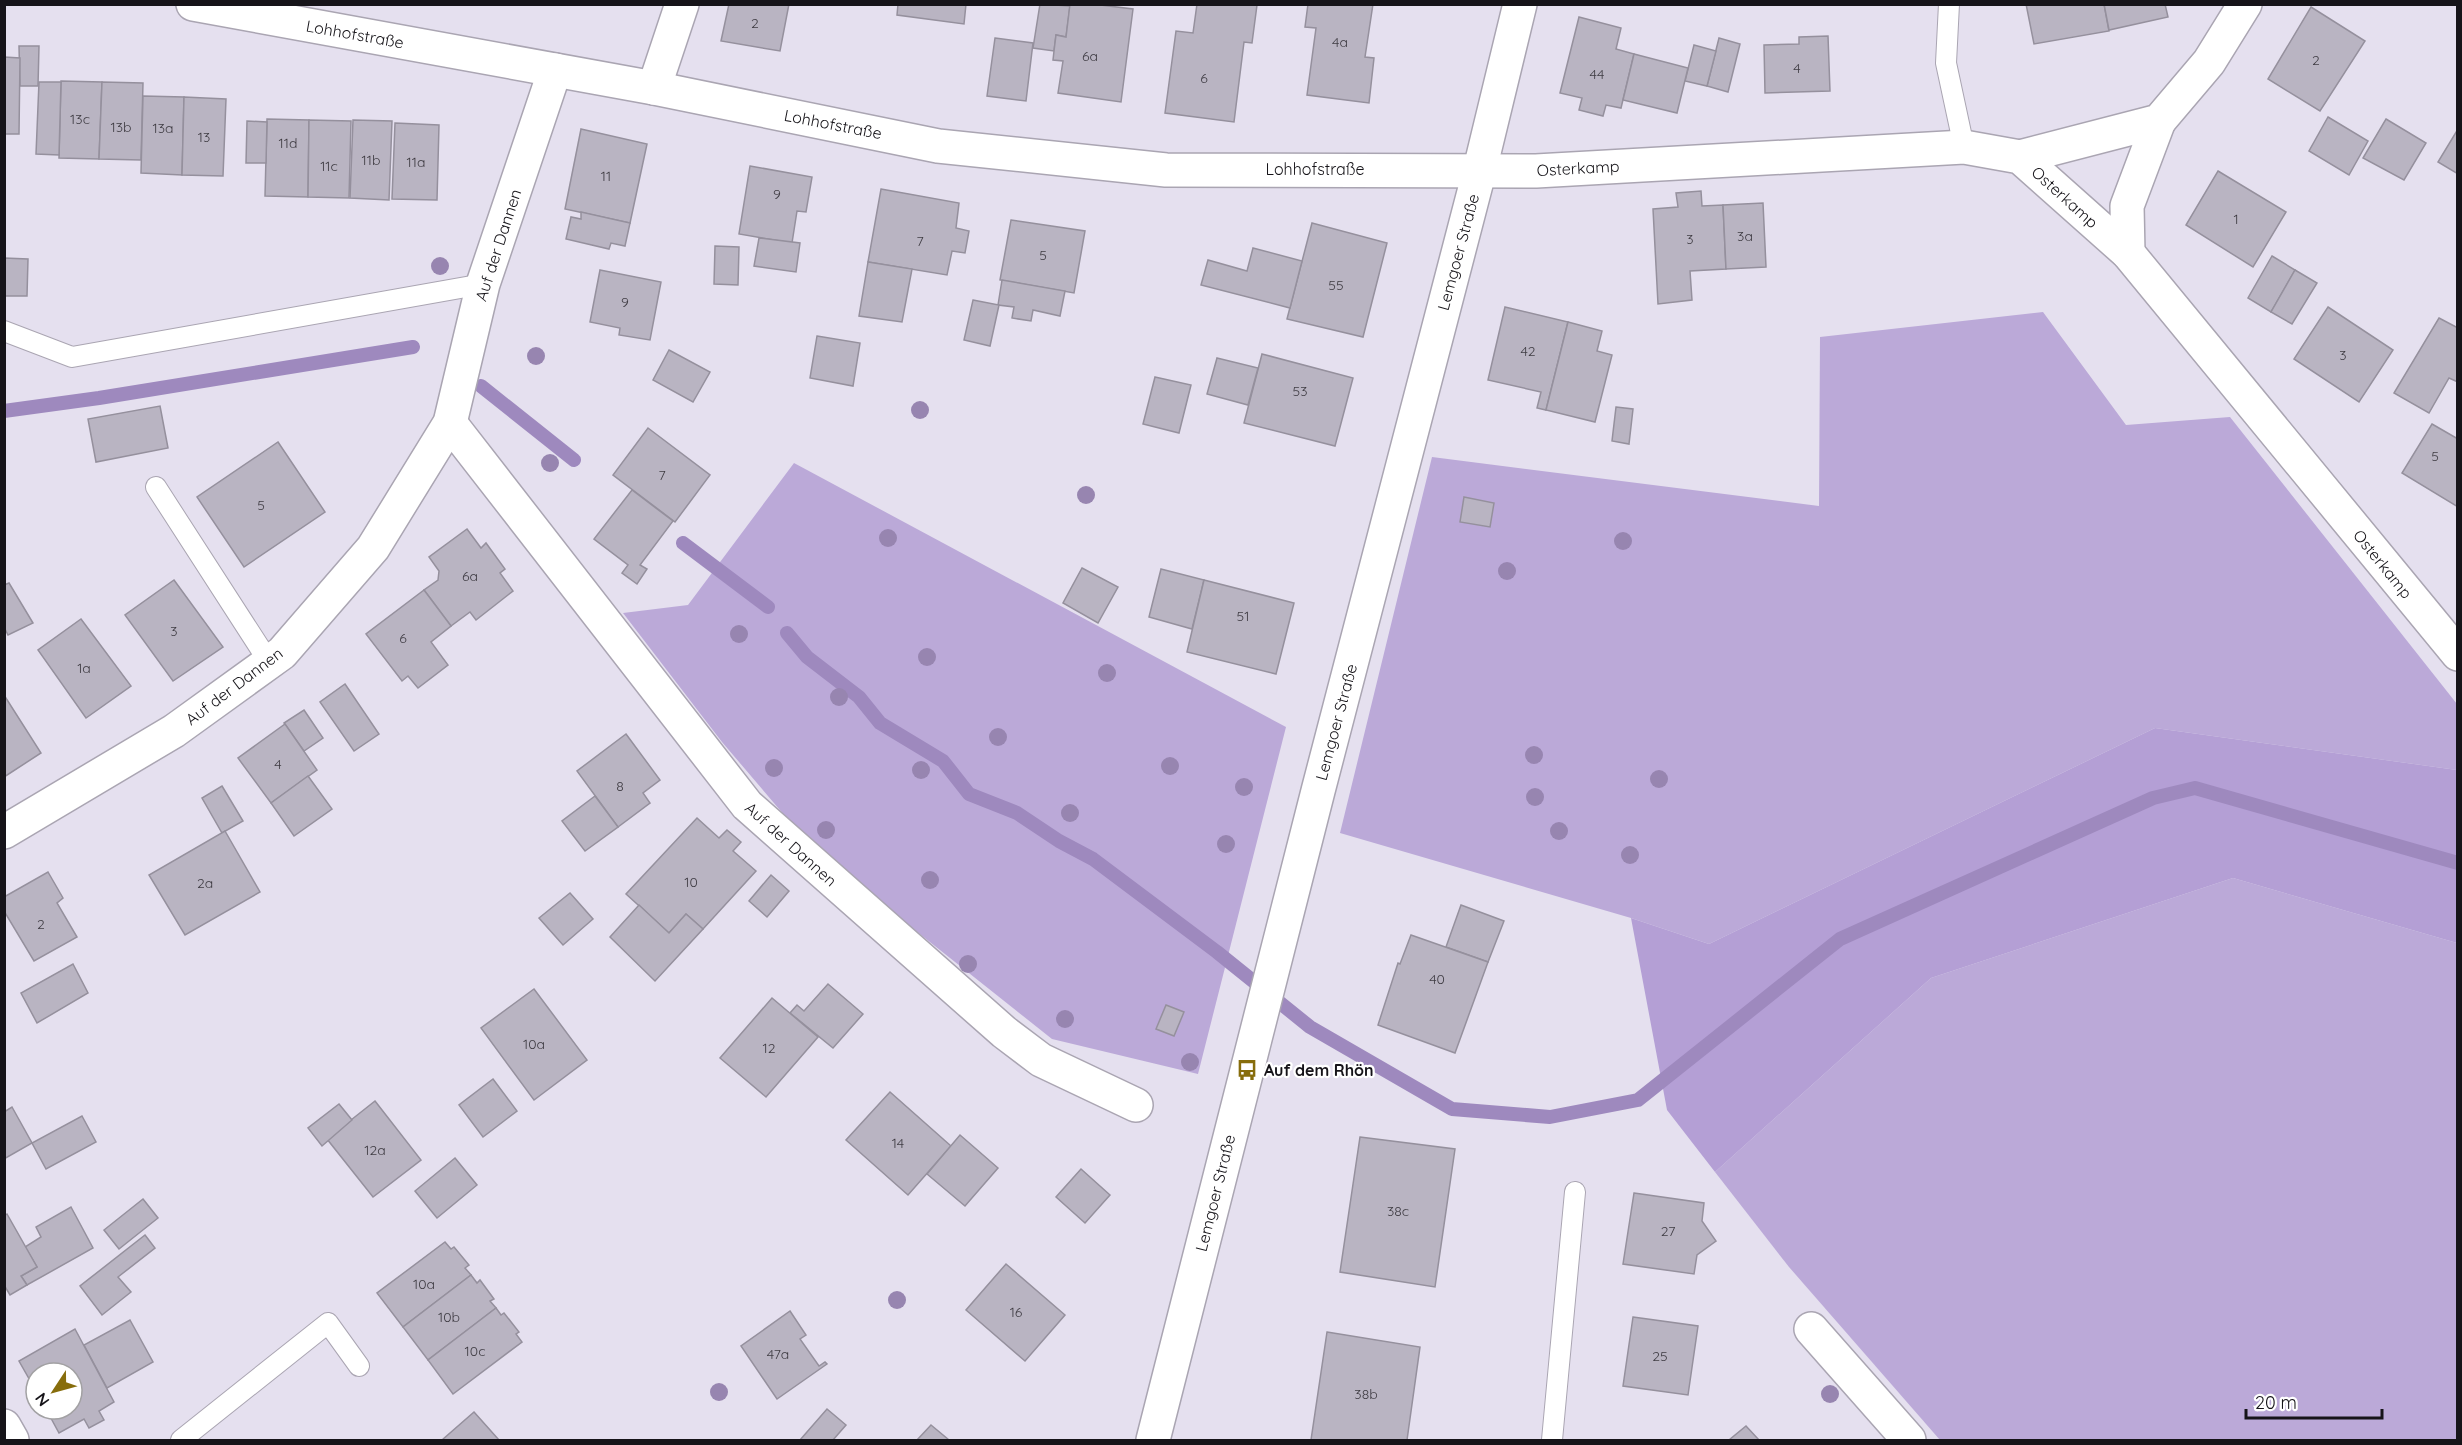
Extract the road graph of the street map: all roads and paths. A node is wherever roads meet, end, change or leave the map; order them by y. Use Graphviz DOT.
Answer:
graph roads {
  1 [pos="193,4"];
  2 [pos="682,4"];
  3 [pos="1520,4"];
  4 [pos="1949,4"];
  5 [pos="2246,4"];
  6 [pos="259,10"];
  7 [pos="555,70"];
  8 [pos="654,88"];
  9 [pos="2159,121"];
  10 [pos="1964,147"];
  11 [pos="2020,157"];
  12 [pos="1480,169"];
  13 [pos="2128,253"];
  14 [pos="483,284"];
  15 [pos="4,331"];
  16 [pos="450,423"];
  17 [pos="156,487"];
  18 [pos="2457,654"];
  19 [pos="269,662"];
  20 [pos="4,832"];
  21 [pos="1136,1105"];
  22 [pos="1575,1192"];
  23 [pos="1810,1329"];
  24 [pos="359,1366"];
  25 [pos="4,1426"];
  26 [pos="12,1440"];
  27 [pos="181,1440"];
  28 [pos="1153,1440"];
  29 [pos="1552,1440"];
  30 [pos="1909,1440"];
  1 -- 6 [label="street, Lohhofstraße"];
  2 -- 8 [label="street"];
  3 -- 12 [label="street, Lemgoer Straße"];
  4 -- 10 [label="lane"];
  5 -- 9 [label="street"];
  6 -- 7 [label="street, Lohhofstraße"];
  7 -- 8 [label="street, Lohhofstraße"];
  7 -- 14 [label="street, Auf der Dannen"];
  8 -- 12 [label="street, Lohhofstraße"];
  9 -- 11 [label="street"];
  9 -- 13 [label="street"];
  10 -- 11 [label="street, Osterkamp"];
  10 -- 12 [label="street, Osterkamp"];
  11 -- 13 [label="street, Osterkamp"];
  12 -- 28 [label="street, Lemgoer Straße"];
  13 -- 18 [label="street, Osterkamp"];
  14 -- 15 [label="lane"];
  14 -- 16 [label="street, Auf der Dannen"];
  16 -- 19 [label="street, Auf der Dannen"];
  16 -- 21 [label="street, Auf der Dannen"];
  17 -- 19 [label="lane"];
  19 -- 20 [label="street, Auf der Dannen"];
  22 -- 29 [label="lane"];
  23 -- 30 [label="street"];
  24 -- 27 [label="lane"];
  25 -- 26 [label="street"];
}
